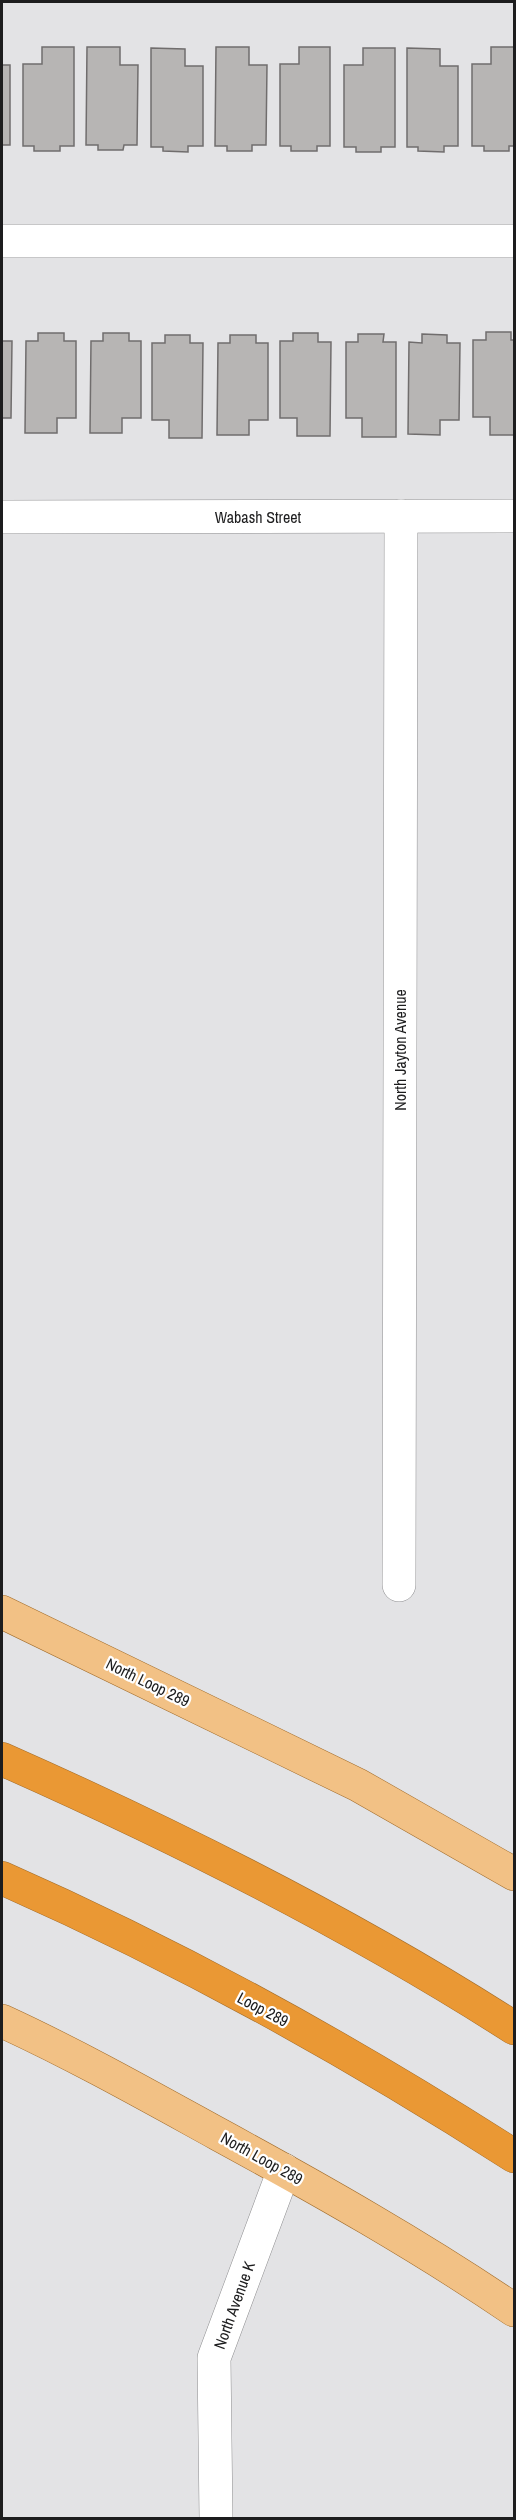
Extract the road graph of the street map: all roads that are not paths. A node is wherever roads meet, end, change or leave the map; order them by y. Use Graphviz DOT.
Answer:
graph roads {
  1 [pos="514,241"];
  2 [pos="2,242"];
  3 [pos="401,516"];
  4 [pos="514,516"];
  5 [pos="2,517"];
  6 [pos="399,1585"];
  7 [pos="2,1612"];
  8 [pos="2,1759"];
  9 [pos="514,1874"];
  10 [pos="2,1878"];
  11 [pos="2,2020"];
  12 [pos="514,2028"];
  13 [pos="514,2156"];
  14 [pos="284,2170"];
  15 [pos="514,2310"];
  16 [pos="216,2518"];
  1 -- 2 [label="street"];
  3 -- 4 [label="street, Wabash Street"];
  3 -- 5 [label="street, Wabash Street"];
  3 -- 6 [label="street, North Jayton Avenue"];
  7 -- 9 [label="main road, North Loop 289"];
  8 -- 12 [label="highway"];
  10 -- 13 [label="highway, Loop 289"];
  11 -- 14 [label="main road, North Loop 289"];
  14 -- 15 [label="main road, North Loop 289"];
  14 -- 16 [label="street, North Avenue K"];
}
